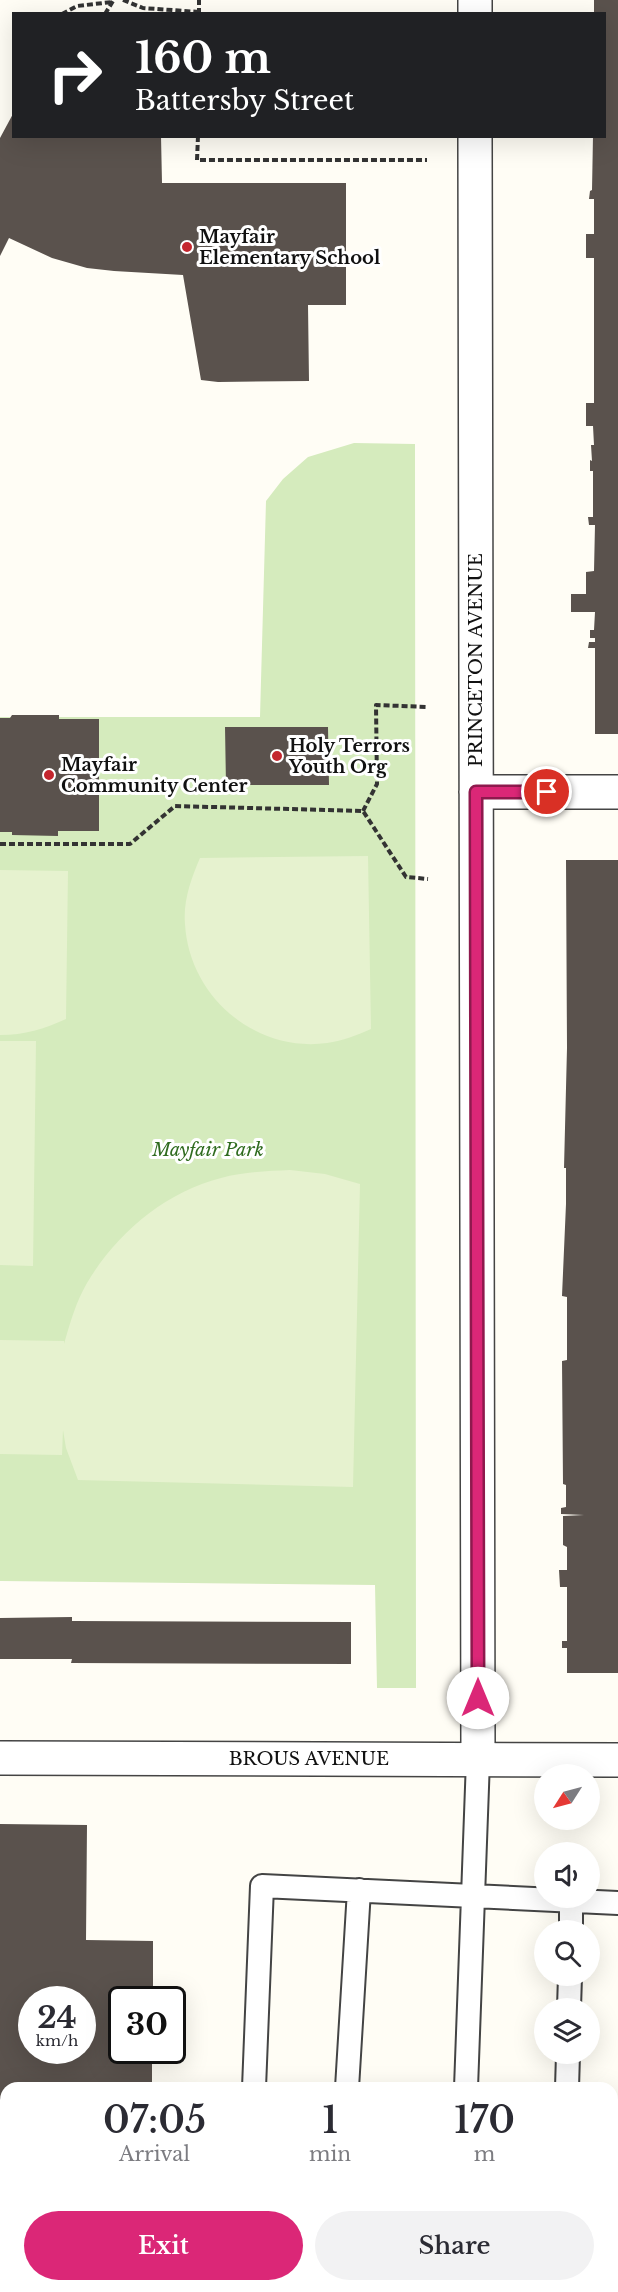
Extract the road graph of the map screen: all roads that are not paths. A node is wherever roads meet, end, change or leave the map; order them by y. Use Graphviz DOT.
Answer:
graph roads {
  1 [pos="475,138"];
  2 [pos="476,792"];
  3 [pos="618,792"];
  4 [pos="0,1758"];
  5 [pos="478,1760"];
  6 [pos="618,1760"];
  7 [pos="358,1890"];
  8 [pos="473,1896"];
  9 [pos="534,1898"];
  10 [pos="600,1901"];
  11 [pos="618,1902"];
  12 [pos="568,2064"];
  13 [pos="254,2082"];
  14 [pos="346,2082"];
  15 [pos="466,2082"];
  16 [pos="567,2082"];
  1 -- 2 [label="street, PRINCETON AVENUE"];
  2 -- 3 [label="street"];
  2 -- 5 [label="street, PRINCETON AVENUE"];
  4 -- 5 [label="street, BROUS AVENUE"];
  5 -- 6 [label="street, BROUS AVENUE"];
  5 -- 8 [label="lane"];
  7 -- 8 [label="lane"];
  7 -- 13 [label="lane"];
  7 -- 14 [label="lane"];
  8 -- 9 [label="lane"];
  8 -- 15 [label="lane"];
  10 -- 11 [label="lane"];
  12 -- 16 [label="lane"];
}
